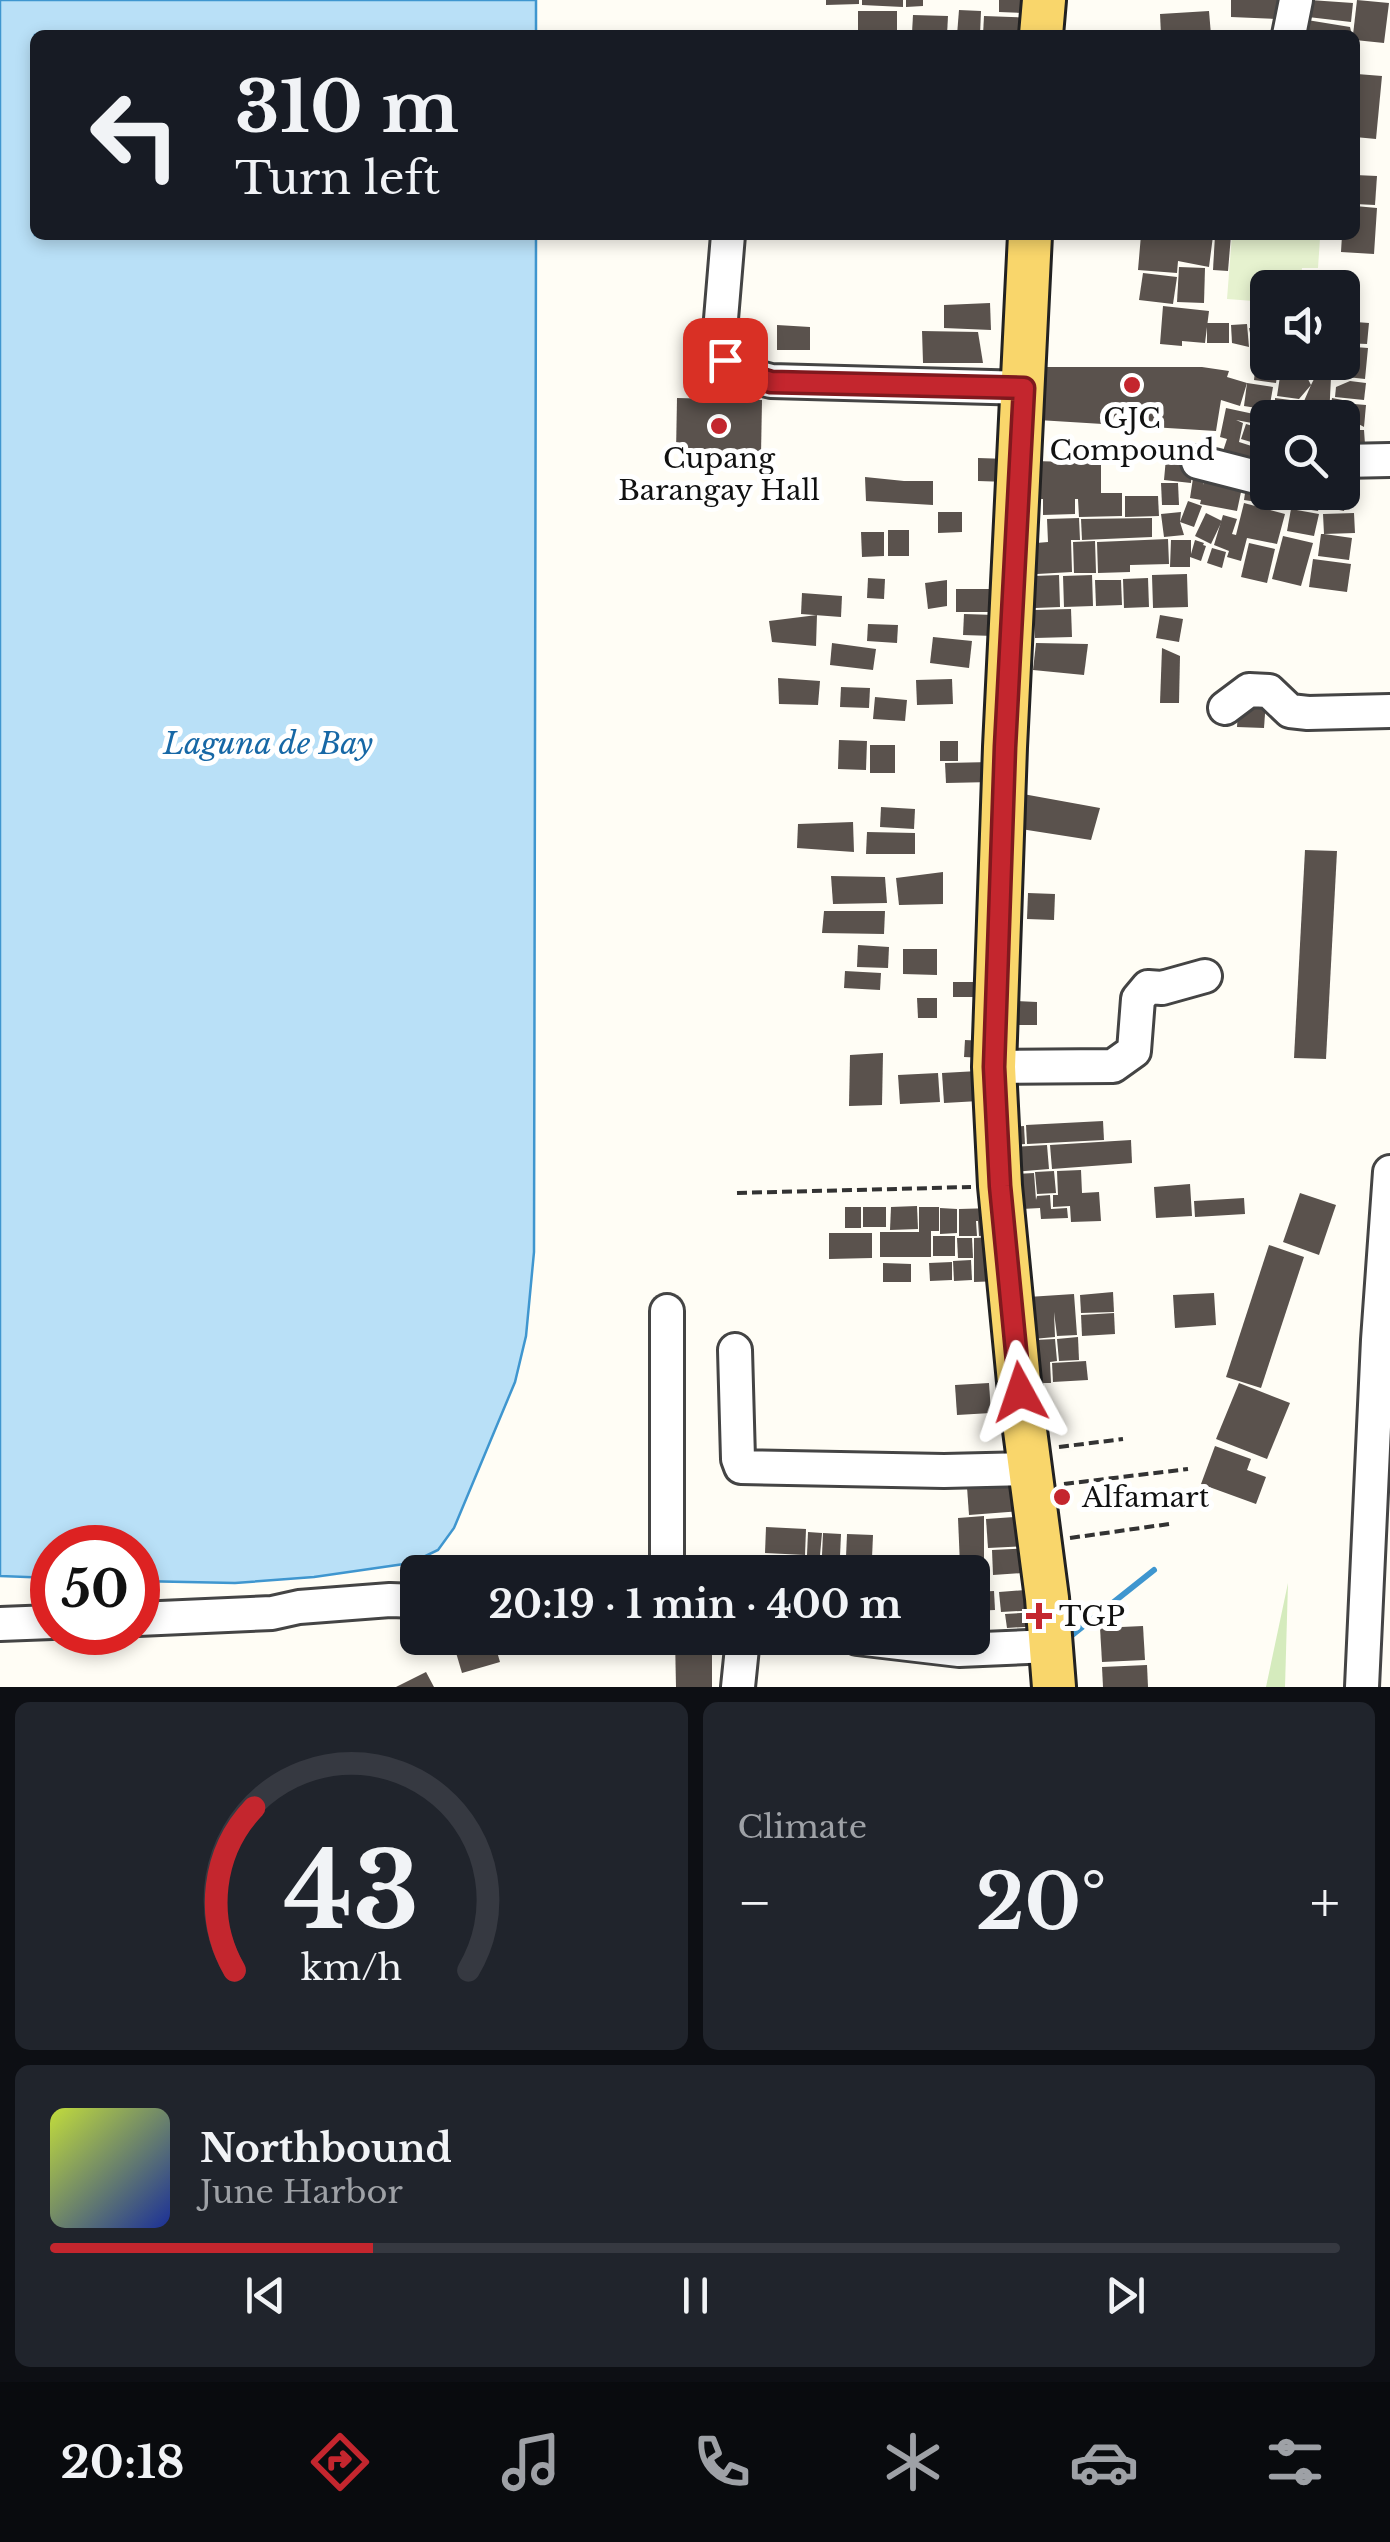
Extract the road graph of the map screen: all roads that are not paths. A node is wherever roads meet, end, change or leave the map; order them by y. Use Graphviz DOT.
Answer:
graph roads {
  1 [pos="1044,0"];
  2 [pos="1296,0"];
  3 [pos="1041,30"];
  4 [pos="1290,30"];
  5 [pos="728,240"];
  6 [pos="1030,240"];
  7 [pos="1024,388"];
  8 [pos="1390,460"];
  9 [pos="1360,461"];
  10 [pos="1198,462"];
  11 [pos="1250,475"];
  12 [pos="1225,708"];
  13 [pos="1390,711"];
  14 [pos="1205,976"];
  15 [pos="994,1067"];
  16 [pos="1390,1172"];
  17 [pos="666,1311"];
  18 [pos="1384,1339"];
  19 [pos="735,1350"];
  20 [pos="1029,1469"];
  21 [pos="667,1555"];
  22 [pos="400,1600"];
  23 [pos="160,1617"];
  24 [pos="30,1623"];
  25 [pos="0,1624"];
  26 [pos="741,1655"];
  27 [pos="989,1655"];
  28 [pos="1052,1666"];
  29 [pos="738,1687"];
  30 [pos="1362,1687"];
  1 -- 3 [label="main road"];
  2 -- 4 [label="street"];
  5 -- 7 [label="street"];
  6 -- 7 [label="main road"];
  7 -- 15 [label="main road"];
  8 -- 9 [label="street"];
  10 -- 11 [label="street"];
  12 -- 13 [label="street"];
  14 -- 15 [label="street"];
  15 -- 20 [label="main road"];
  16 -- 18 [label="street"];
  17 -- 21 [label="street"];
  18 -- 30 [label="street"];
  19 -- 20 [label="street"];
  20 -- 28 [label="main road"];
  22 -- 23 [label="street"];
  24 -- 25 [label="street"];
  26 -- 29 [label="street"];
  27 -- 28 [label="street"];
}
